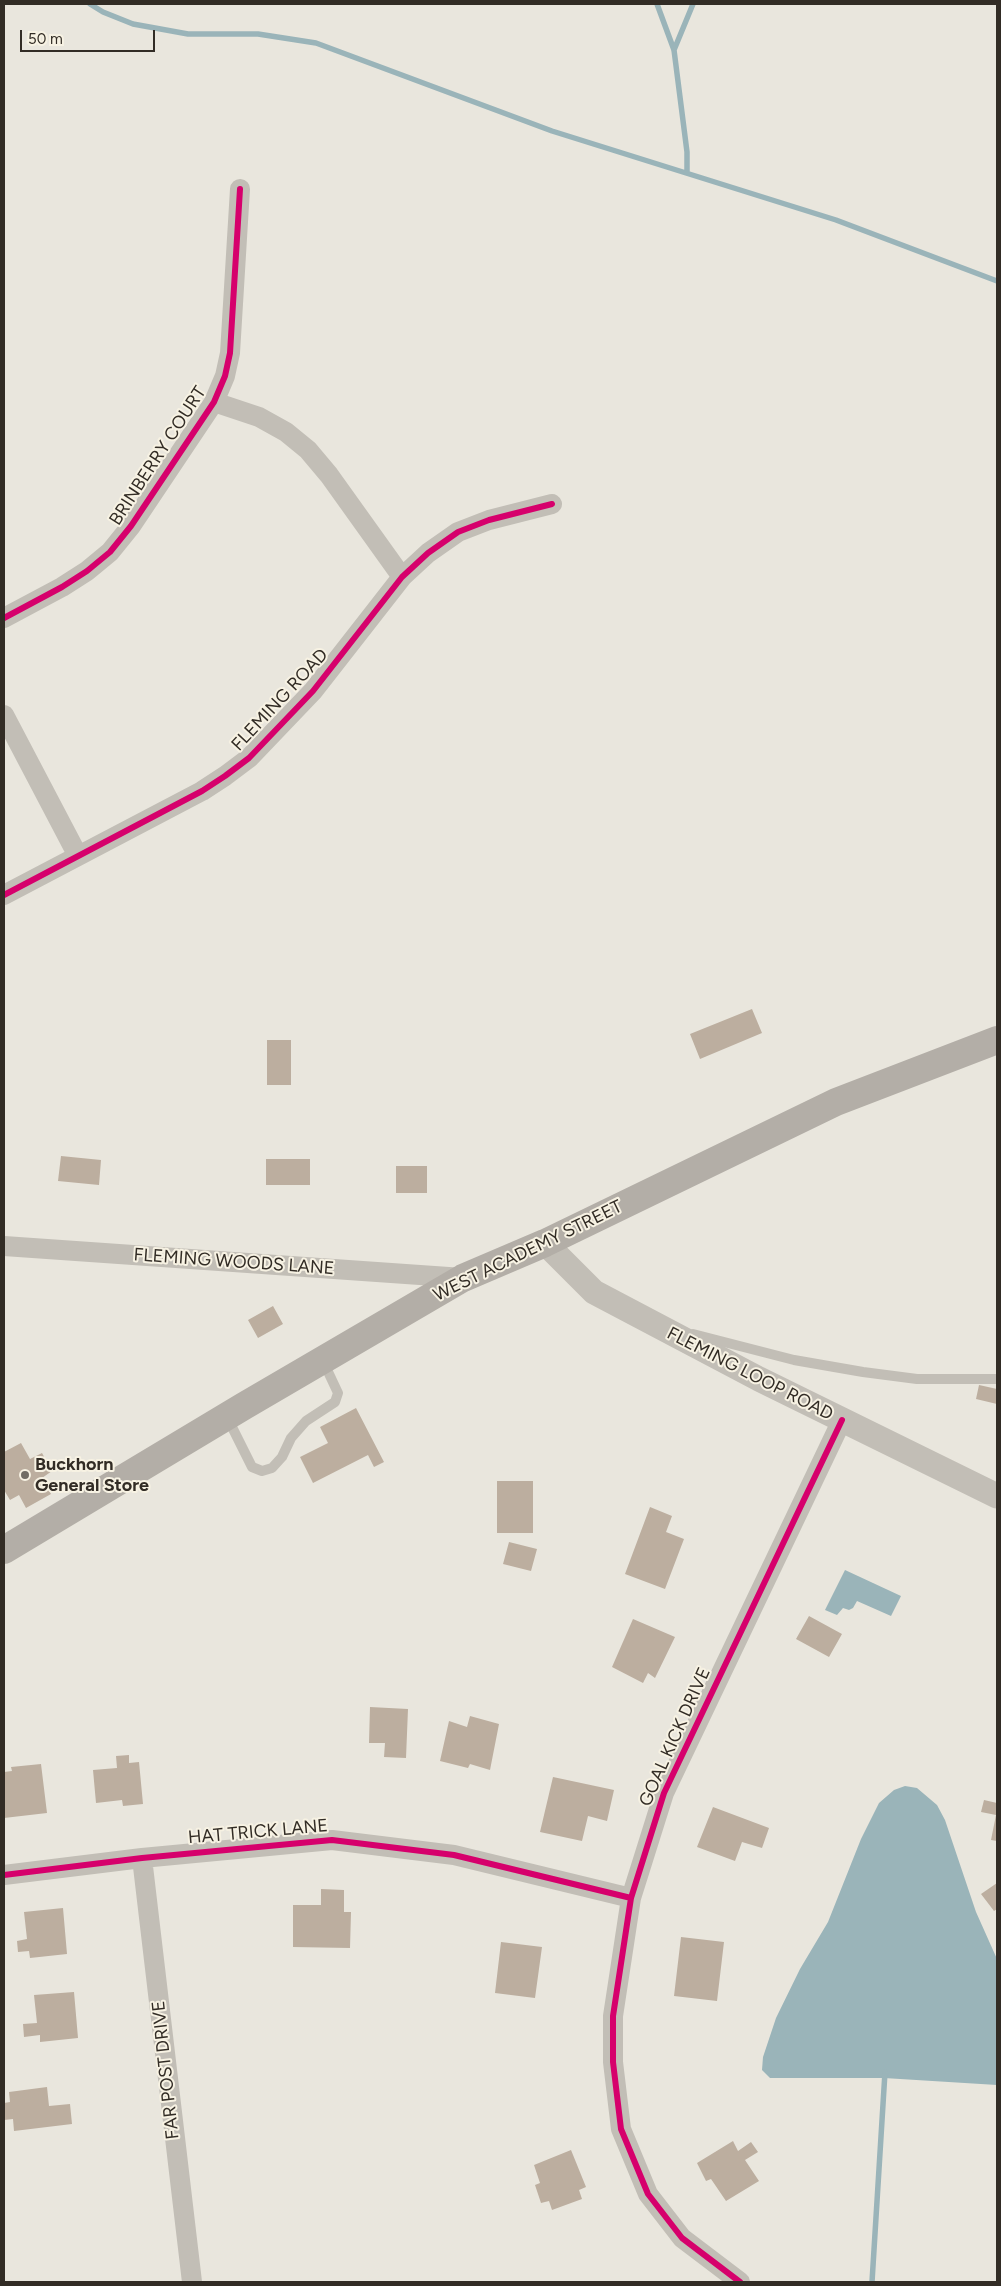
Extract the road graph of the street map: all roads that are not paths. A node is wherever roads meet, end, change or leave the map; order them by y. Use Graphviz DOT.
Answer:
graph roads {
  1 [pos="240,189"];
  2 [pos="214,402"];
  3 [pos="552,504"];
  4 [pos="402,577"];
  5 [pos="4,618"];
  6 [pos="4,715"];
  7 [pos="78,856"];
  8 [pos="4,895"];
  9 [pos="997,1040"];
  10 [pos="545,1243"];
  11 [pos="4,1246"];
  12 [pos="463,1278"];
  13 [pos="658,1327"];
  14 [pos="322,1360"];
  15 [pos="997,1379"];
  16 [pos="226,1416"];
  17 [pos="842,1420"];
  18 [pos="997,1496"];
  19 [pos="4,1550"];
  20 [pos="142,1858"];
  21 [pos="4,1875"];
  22 [pos="631,1898"];
  23 [pos="192,2282"];
  24 [pos="740,2282"];
  1 -- 2 [label="street, BRINBERRY COURT"];
  2 -- 4 [label="street"];
  2 -- 5 [label="street, BRINBERRY COURT"];
  3 -- 4 [label="street, FLEMING ROAD"];
  4 -- 7 [label="street, FLEMING ROAD"];
  6 -- 7 [label="street"];
  7 -- 8 [label="street, FLEMING ROAD"];
  9 -- 10 [label="main road, WEST ACADEMY STREET"];
  10 -- 12 [label="main road, WEST ACADEMY STREET"];
  10 -- 13 [label="street, FLEMING LOOP ROAD"];
  11 -- 12 [label="street, FLEMING WOODS LANE"];
  12 -- 14 [label="main road, WEST ACADEMY STREET"];
  13 -- 15 [label="lane"];
  13 -- 17 [label="street, FLEMING LOOP ROAD"];
  14 -- 16 [label="main road, WEST ACADEMY STREET"];
  14 -- 16 [label="lane"];
  16 -- 19 [label="main road, WEST ACADEMY STREET"];
  17 -- 18 [label="street, FLEMING LOOP ROAD"];
  17 -- 22 [label="street, GOAL KICK DRIVE"];
  20 -- 21 [label="street, HAT TRICK LANE"];
  20 -- 22 [label="street, HAT TRICK LANE"];
  20 -- 23 [label="street, FAR POST DRIVE"];
  22 -- 24 [label="street, GOAL KICK DRIVE"];
}
